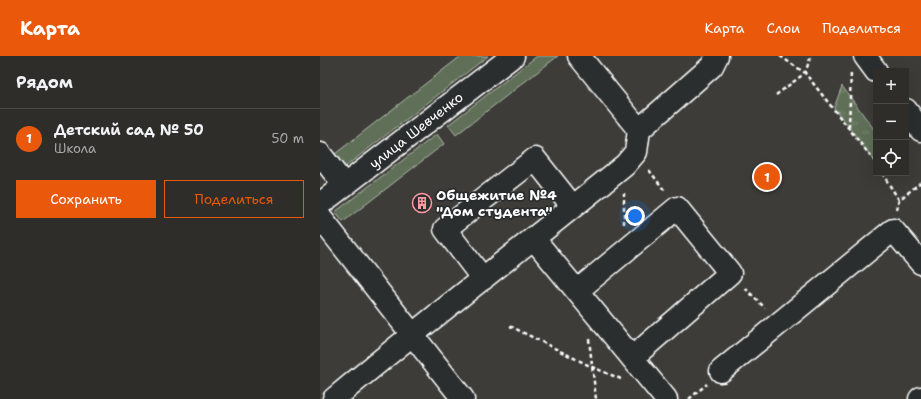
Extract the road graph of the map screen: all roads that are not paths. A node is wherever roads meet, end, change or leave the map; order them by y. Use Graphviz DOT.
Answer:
graph roads {
  1 [pos="512,56"];
  2 [pos="579,56"];
  3 [pos="717,56"];
  4 [pos="858,60"];
  5 [pos="873,69"];
  6 [pos="909,114"];
  7 [pos="638,130"];
  8 [pos="921,130"];
  9 [pos="320,154"];
  10 [pos="344,185"];
  11 [pos="320,204"];
  12 [pos="573,207"];
  13 [pos="320,218"];
  14 [pos="534,239"];
  15 [pos="921,262"];
  16 [pos="483,279"];
  17 [pos="577,291"];
  18 [pos="412,334"];
  19 [pos="632,358"];
  20 [pos="721,371"];
  21 [pos="334,399"];
  22 [pos="463,399"];
  23 [pos="666,399"];
  1 -- 10 [label="street, улица Шевченко"];
  2 -- 7 [label="street"];
  3 -- 7 [label="street"];
  4 -- 5 [label="street"];
  6 -- 8 [label="street"];
  7 -- 12 [label="street"];
  9 -- 10 [label="street"];
  10 -- 11 [label="street, улица Шевченко"];
  12 -- 14 [label="street"];
  12 -- 16 [label="street"];
  13 -- 18 [label="street"];
  14 -- 16 [label="street"];
  14 -- 17 [label="street"];
  15 -- 20 [label="street"];
  16 -- 18 [label="street"];
  17 -- 19 [label="street"];
  17 -- 19 [label="street"];
  18 -- 21 [label="street"];
  18 -- 22 [label="street"];
  19 -- 23 [label="street"];
}
